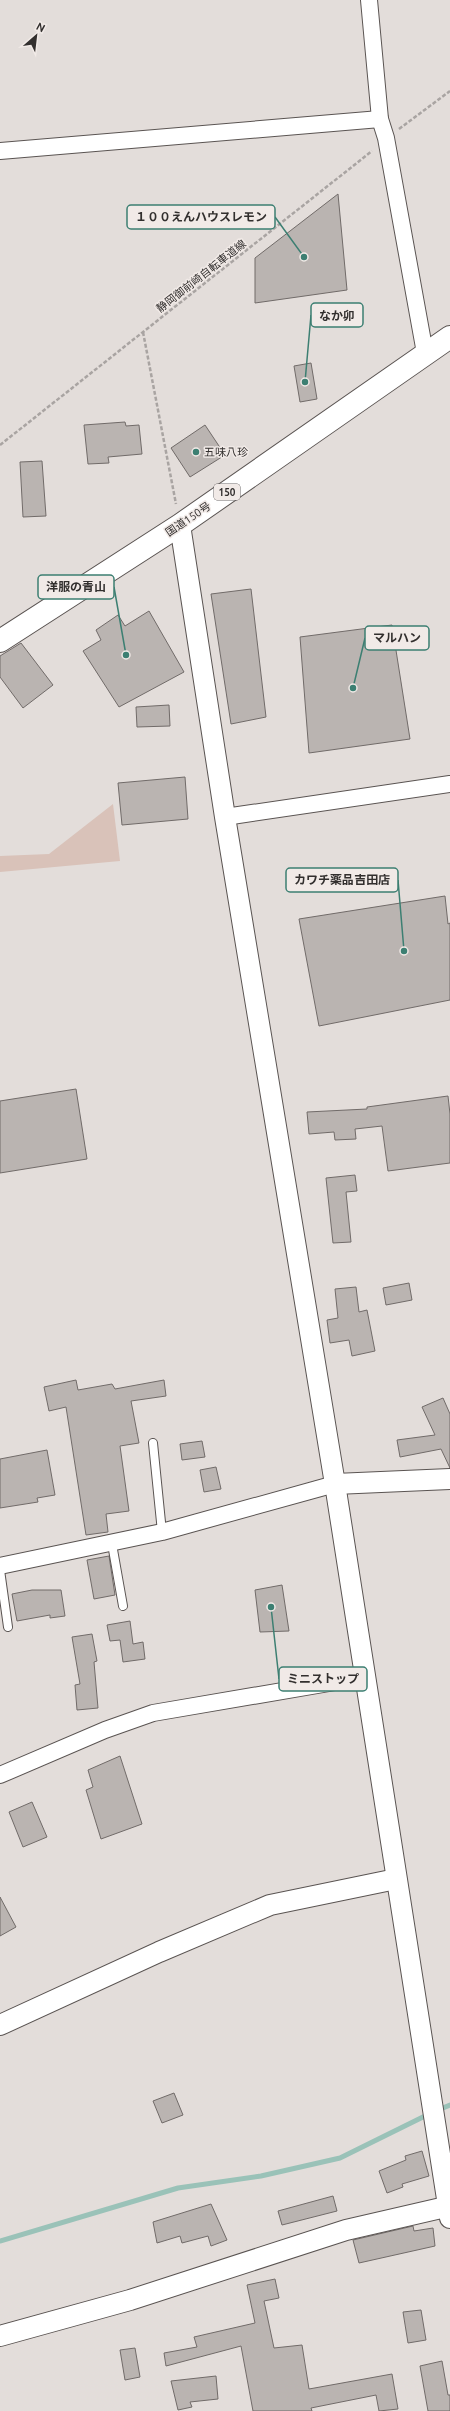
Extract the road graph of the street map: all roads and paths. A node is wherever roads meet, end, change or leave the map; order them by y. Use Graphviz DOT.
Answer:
graph roads {
  1 [pos="369,0"];
  2 [pos="450,91"];
  3 [pos="380,119"];
  4 [pos="386,138"];
  5 [pos="0,151"];
  6 [pos="143,332"];
  7 [pos="450,336"];
  8 [pos="426,353"];
  9 [pos="0,445"];
  10 [pos="180,525"];
  11 [pos="0,641"];
  12 [pos="450,784"];
  13 [pos="225,817"];
  14 [pos="153,1443"];
  15 [pos="450,1479"];
  16 [pos="335,1484"];
  17 [pos="162,1532"];
  18 [pos="112,1544"];
  19 [pos="0,1566"];
  20 [pos="0,1570"];
  21 [pos="123,1606"];
  22 [pos="8,1627"];
  23 [pos="364,1677"];
  24 [pos="0,1774"];
  25 [pos="396,1879"];
  26 [pos="0,2026"];
  27 [pos="449,2210"];
  28 [pos="0,2336"];
  1 -- 3 [label="street"];
  2 -- 4 [label="path, 静岡御前崎自転車道線"];
  3 -- 4 [label="street"];
  3 -- 5 [label="street"];
  4 -- 6 [label="path, 静岡御前崎自転車道線"];
  4 -- 8 [label="street"];
  6 -- 9 [label="path, 静岡御前崎自転車道線"];
  6 -- 10 [label="path"];
  7 -- 8 [label="highway, 国道150号 / 150"];
  8 -- 10 [label="highway, 国道150号 / 150"];
  10 -- 11 [label="highway, 国道150号 / 150"];
  10 -- 13 [label="street"];
  12 -- 13 [label="street"];
  13 -- 16 [label="street"];
  14 -- 17 [label="lane"];
  15 -- 16 [label="street"];
  16 -- 17 [label="street"];
  16 -- 23 [label="street"];
  17 -- 18 [label="street"];
  18 -- 19 [label="street"];
  18 -- 21 [label="lane"];
  20 -- 22 [label="lane"];
  23 -- 24 [label="street"];
  23 -- 25 [label="street"];
  25 -- 26 [label="street"];
  25 -- 27 [label="street"];
  27 -- 28 [label="street"];
}
